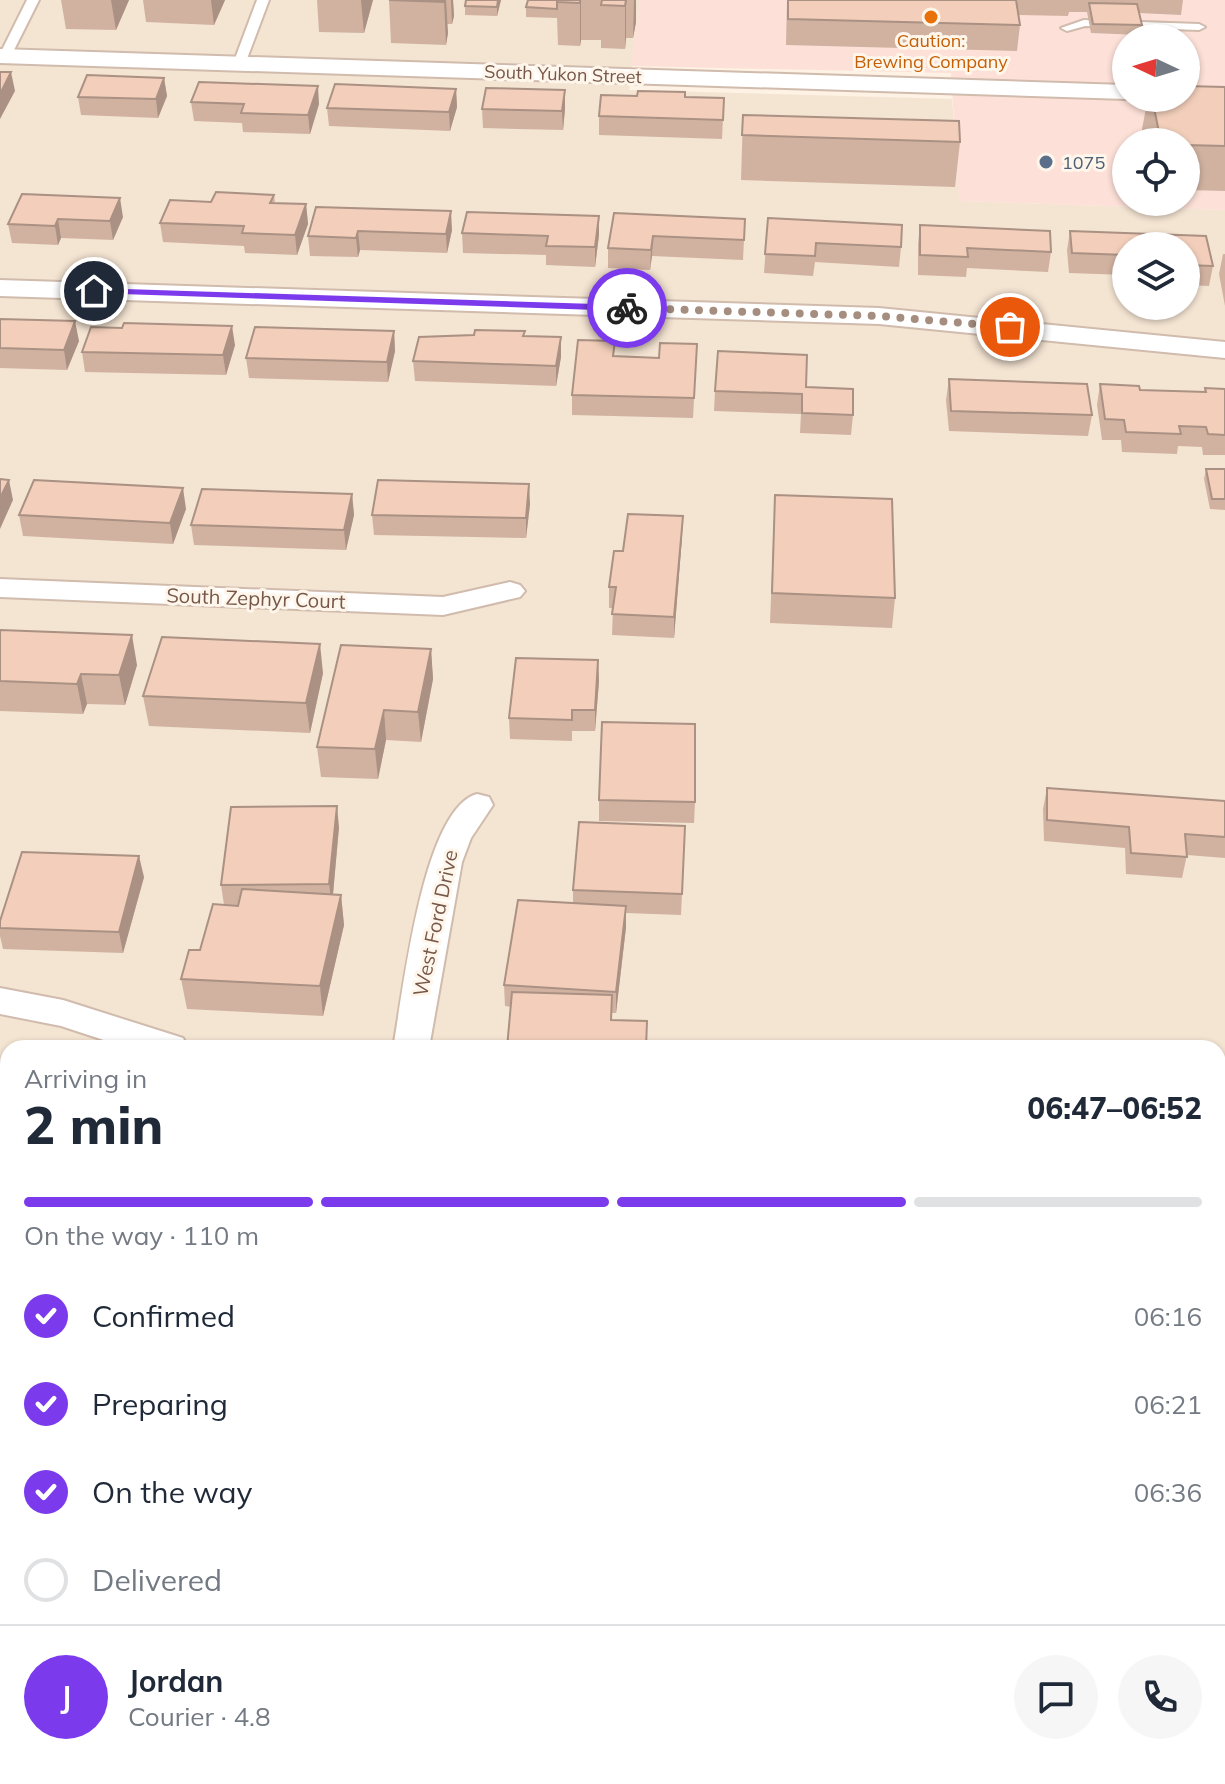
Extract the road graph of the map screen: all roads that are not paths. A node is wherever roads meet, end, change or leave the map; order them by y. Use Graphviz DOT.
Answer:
graph roads {
  1 [pos="33,0"];
  2 [pos="263,0"];
  3 [pos="1113,24"];
  4 [pos="1067,28"];
  5 [pos="2,56"];
  6 [pos="239,64"];
  7 [pos="1112,92"];
  8 [pos="0,288"];
  9 [pos="1225,350"];
  10 [pos="0,588"];
  11 [pos="510,591"];
  12 [pos="477,805"];
  13 [pos="0,1001"];
  14 [pos="146,1040"];
  15 [pos="412,1040"];
  1 -- 5 [label="lane"];
  2 -- 6 [label="lane"];
  3 -- 4 [label="lane"];
  5 -- 6 [label="street, South Yukon Street"];
  6 -- 7 [label="street, South Yukon Street"];
  8 -- 9 [label="street"];
  10 -- 11 [label="street, South Zephyr Court"];
  12 -- 15 [label="street, West Ford Drive"];
  13 -- 14 [label="street"];
}
